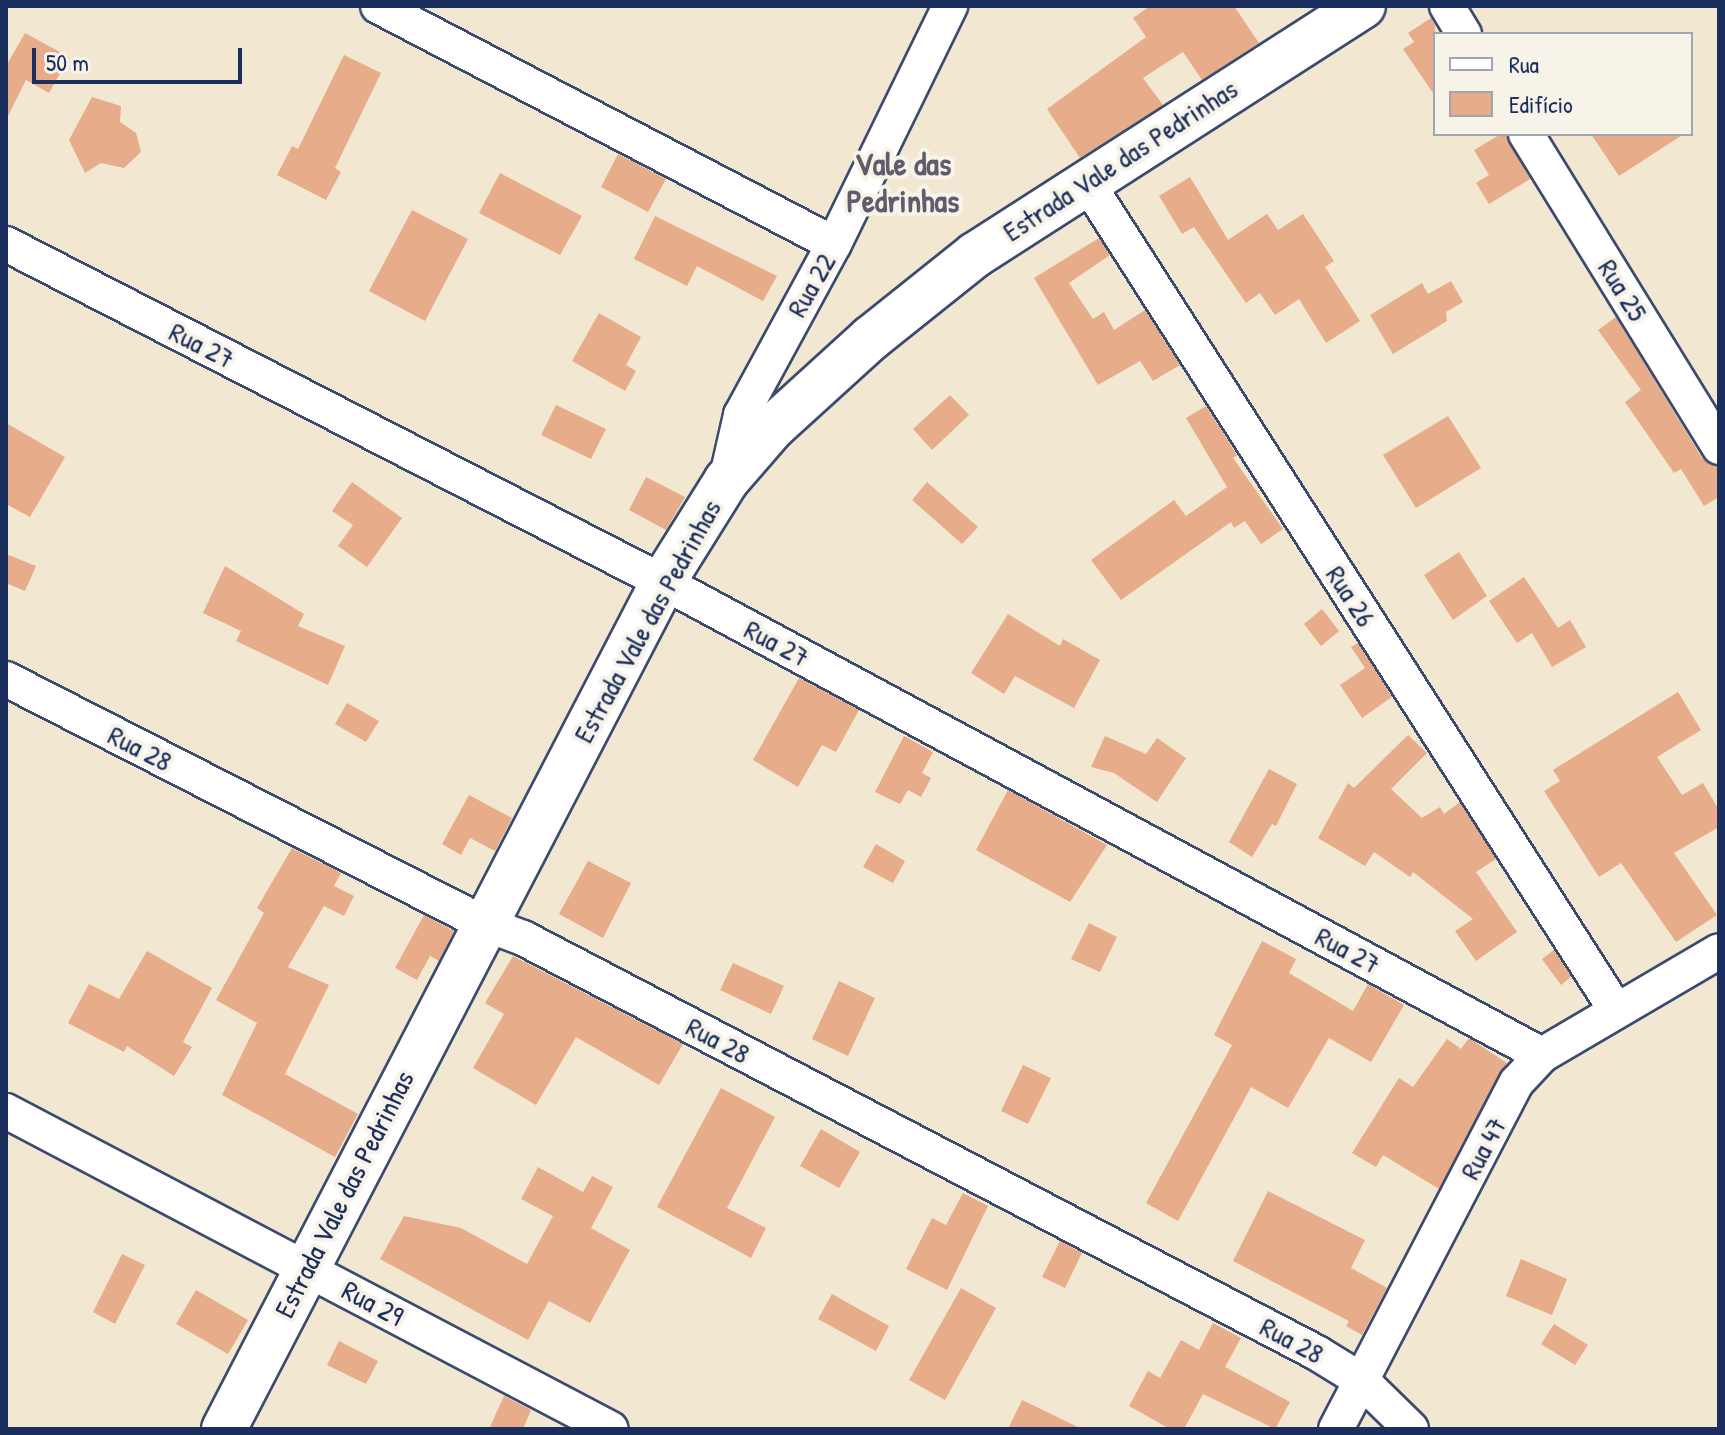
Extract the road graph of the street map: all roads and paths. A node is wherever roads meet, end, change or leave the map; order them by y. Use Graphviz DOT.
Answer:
graph roads {
  1 [pos="378,6"];
  2 [pos="950,6"];
  3 [pos="1363,6"];
  4 [pos="1447,6"];
  5 [pos="1463,32"];
  6 [pos="1527,136"];
  7 [pos="1086,181"];
  8 [pos="6,244"];
  9 [pos="834,244"];
  10 [pos="1719,447"];
  11 [pos="726,481"];
  12 [pos="663,582"];
  13 [pos="6,679"];
  14 [pos="483,923"];
  15 [pos="1719,951"];
  16 [pos="1616,1010"];
  17 [pos="1542,1055"];
  18 [pos="6,1111"];
  19 [pos="307,1267"];
  20 [pos="1361,1380"];
  21 [pos="224,1429"];
  22 [pos="611,1429"];
  23 [pos="1336,1429"];
  24 [pos="1411,1429"];
  1 -- 9 [label="street"];
  2 -- 9 [label="street, Rua 22"];
  3 -- 7 [label="main road, Estrada Vale das Pedrinhas"];
  4 -- 5 [label="street"];
  6 -- 10 [label="street, Rua 25"];
  7 -- 11 [label="main road, Estrada Vale das Pedrinhas"];
  7 -- 16 [label="street, Rua 26"];
  8 -- 12 [label="street, Rua 27"];
  9 -- 11 [label="street, Rua 22"];
  11 -- 12 [label="main road, Estrada Vale das Pedrinhas"];
  12 -- 14 [label="main road, Estrada Vale das Pedrinhas"];
  12 -- 17 [label="street, Rua 27"];
  13 -- 14 [label="street, Rua 28"];
  14 -- 19 [label="main road, Estrada Vale das Pedrinhas"];
  14 -- 20 [label="street, Rua 28"];
  15 -- 16 [label="street, Rua 47"];
  16 -- 17 [label="street, Rua 47"];
  17 -- 20 [label="street, Rua 47"];
  18 -- 19 [label="street, Rua 29"];
  19 -- 21 [label="main road, Estrada Vale das Pedrinhas"];
  19 -- 22 [label="street, Rua 29"];
  20 -- 23 [label="street, Rua 47"];
  20 -- 24 [label="street, Rua 28"];
}
